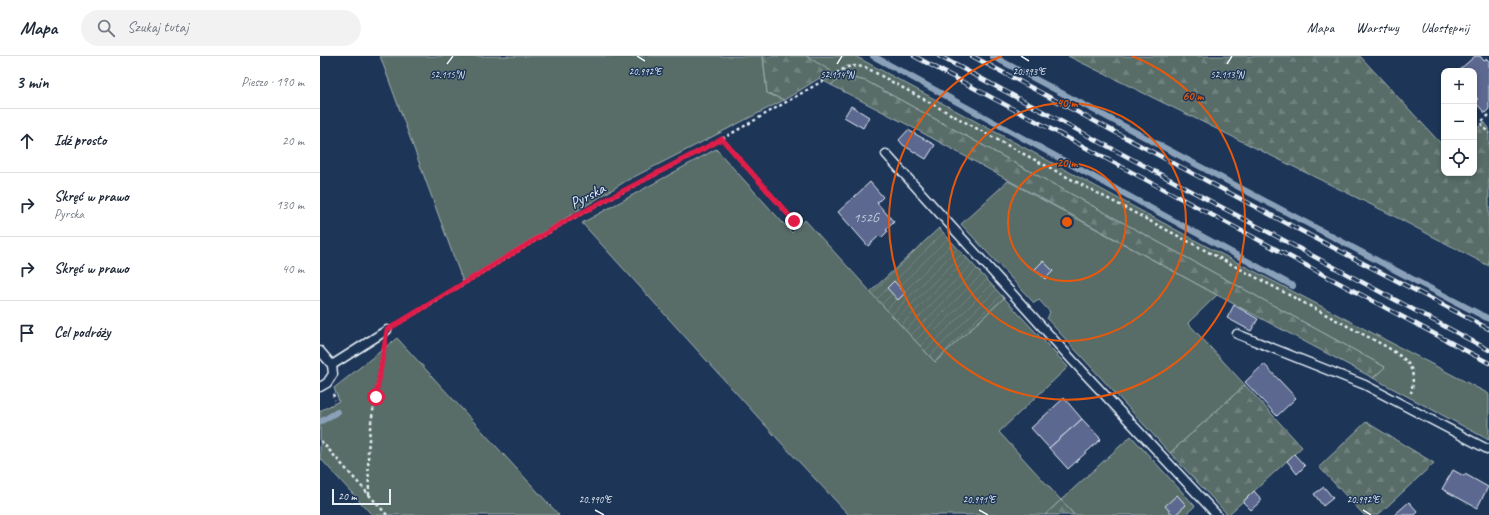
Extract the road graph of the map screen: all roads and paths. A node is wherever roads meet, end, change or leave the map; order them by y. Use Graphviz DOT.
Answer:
graph roads {
  1 [pos="1489,115"];
  2 [pos="1489,133"];
  3 [pos="722,139"];
  4 [pos="886,154"];
  5 [pos="794,221"];
  6 [pos="387,330"];
  7 [pos="1236,334"];
  8 [pos="320,351"];
  9 [pos="332,365"];
  10 [pos="320,387"];
  11 [pos="1408,408"];
  12 [pos="321,441"];
  13 [pos="1489,450"];
  14 [pos="369,495"];
  15 [pos="387,515"];
  16 [pos="1217,515"];
  1 -- 2 [label="path"];
  3 -- 5 [label="path"];
  3 -- 6 [label="path, Pyrska"];
  3 -- 11 [label="path, Pyrska"];
  4 -- 16 [label="lane"];
  6 -- 9 [label="lane"];
  6 -- 14 [label="path"];
  7 -- 11 [label="lane"];
  8 -- 9 [label="lane"];
  9 -- 10 [label="lane"];
  11 -- 13 [label="lane"];
  12 -- 14 [label="path"];
  14 -- 15 [label="path"];
}
